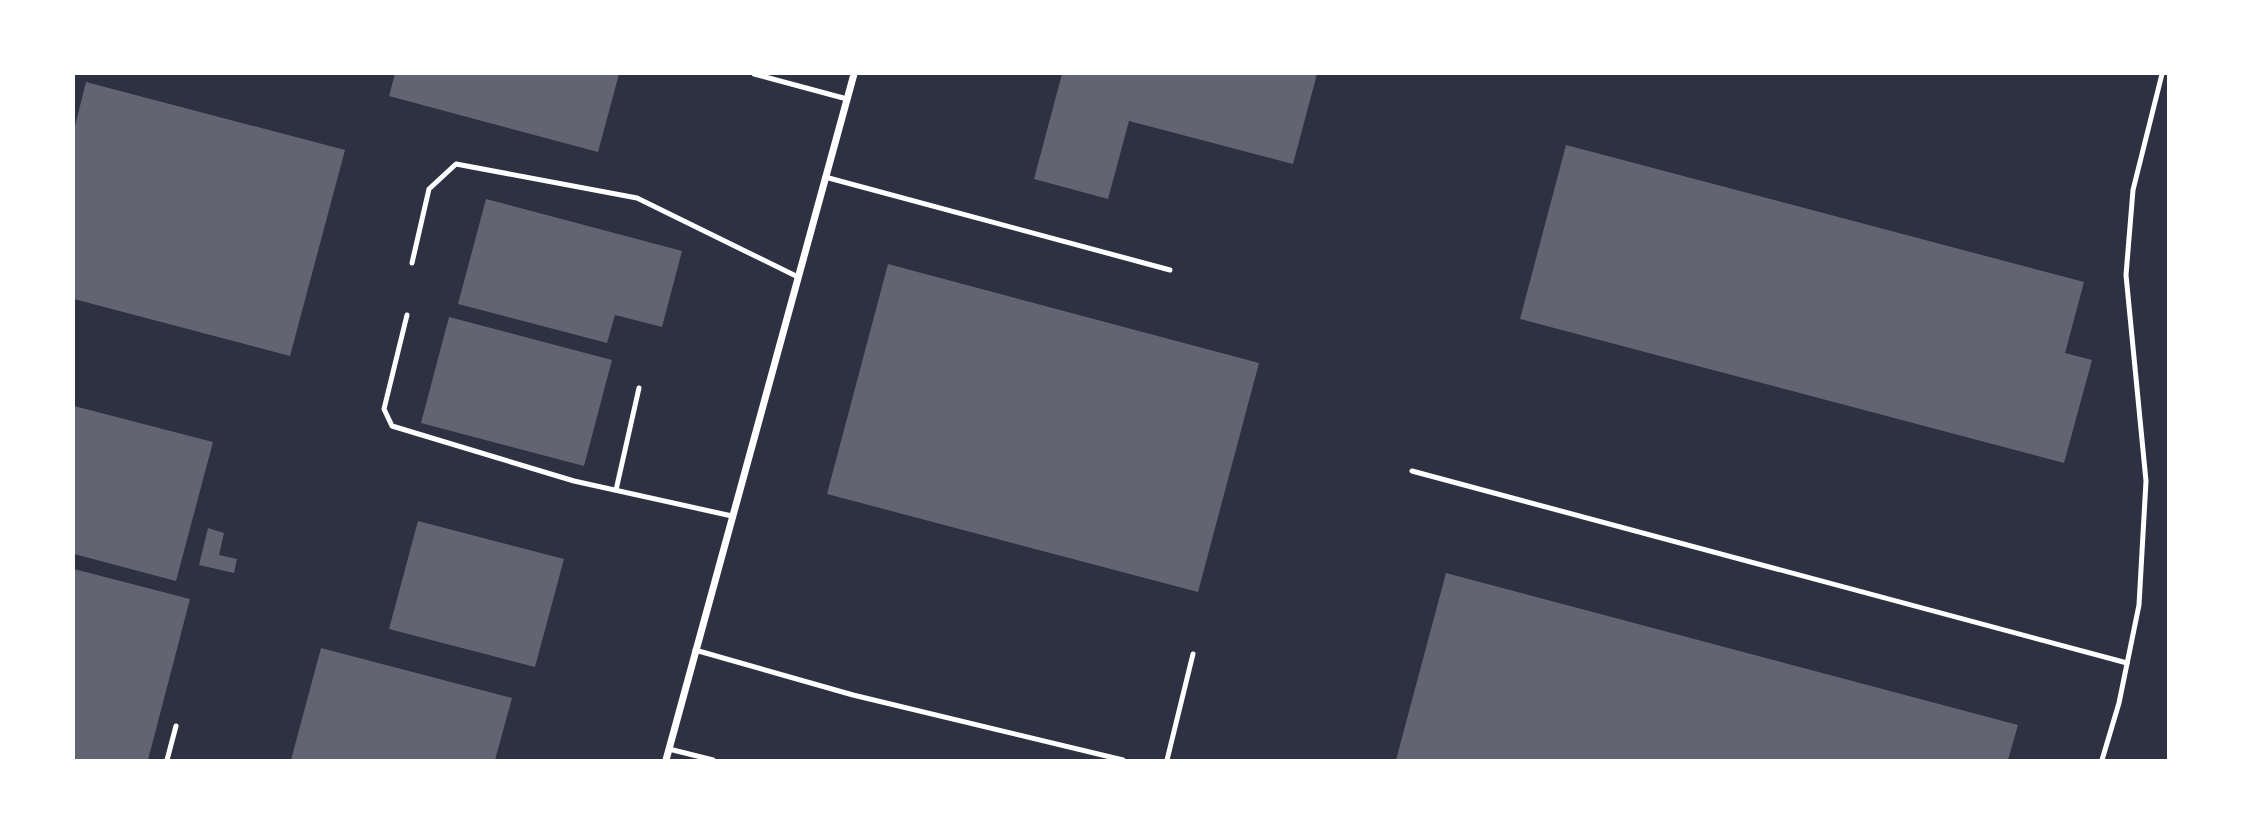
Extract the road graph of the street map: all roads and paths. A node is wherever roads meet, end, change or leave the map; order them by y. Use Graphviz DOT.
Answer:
graph roads {
  1 [pos="754,74"];
  2 [pos="854,74"];
  3 [pos="2162,74"];
  4 [pos="847,99"];
  5 [pos="825,177"];
  6 [pos="412,263"];
  7 [pos="1170,270"];
  8 [pos="798,277"];
  9 [pos="407,315"];
  10 [pos="639,388"];
  11 [pos="1412,471"];
  12 [pos="616,490"];
  13 [pos="732,516"];
  14 [pos="695,650"];
  15 [pos="1193,654"];
  16 [pos="2127,663"];
  17 [pos="176,726"];
  18 [pos="669,749"];
  19 [pos="167,761"];
  20 [pos="666,761"];
  21 [pos="713,761"];
  22 [pos="1123,761"];
  23 [pos="1167,761"];
  24 [pos="2102,761"];
  1 -- 4 [label="lane"];
  2 -- 4 [label="street"];
  3 -- 16 [label="lane"];
  4 -- 5 [label="street"];
  5 -- 7 [label="lane"];
  5 -- 8 [label="street"];
  6 -- 8 [label="lane"];
  8 -- 13 [label="street"];
  9 -- 12 [label="lane"];
  10 -- 12 [label="lane"];
  11 -- 16 [label="lane"];
  12 -- 13 [label="lane"];
  13 -- 14 [label="street"];
  14 -- 18 [label="street"];
  14 -- 22 [label="lane"];
  15 -- 23 [label="lane"];
  16 -- 24 [label="lane"];
  17 -- 19 [label="lane"];
  18 -- 20 [label="street"];
  18 -- 21 [label="lane"];
}
